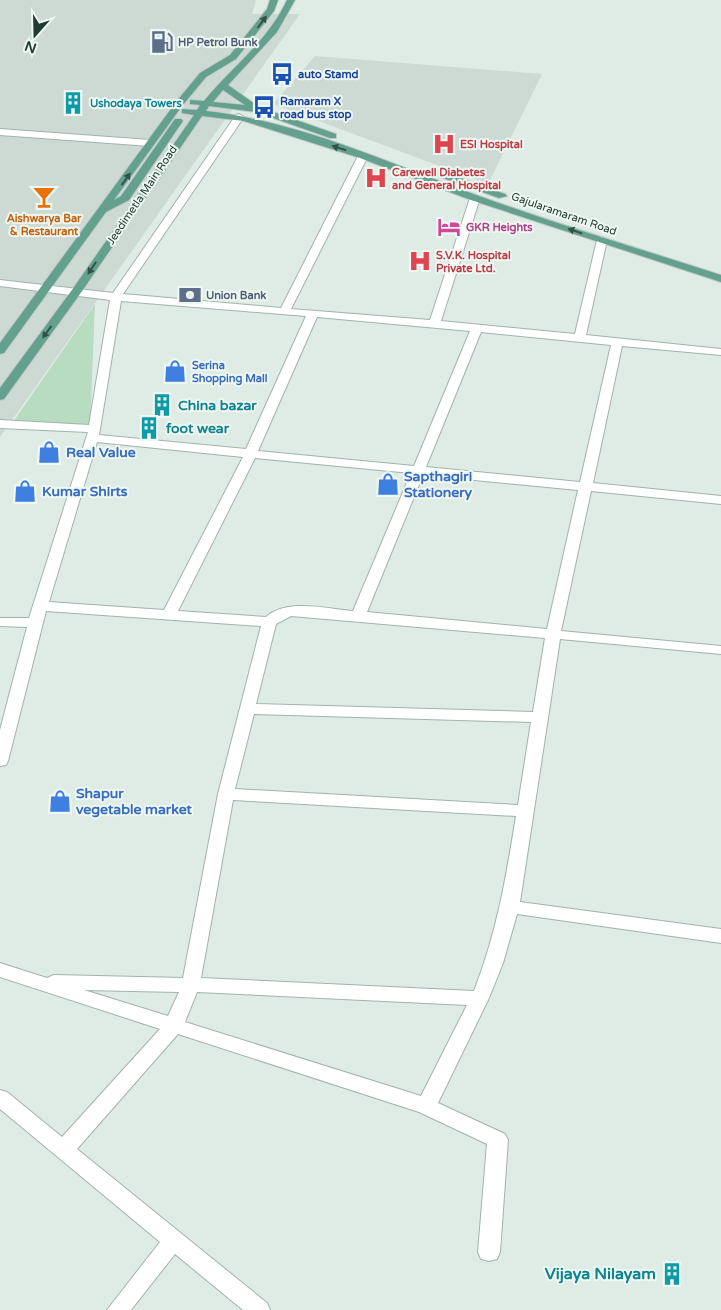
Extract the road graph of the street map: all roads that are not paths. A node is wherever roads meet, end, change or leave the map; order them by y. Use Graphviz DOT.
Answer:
graph roads {
  1 [pos="274,0"];
  2 [pos="291,0"];
  3 [pos="228,61"];
  4 [pos="223,86"];
  5 [pos="193,102"];
  6 [pos="207,103"];
  7 [pos="257,109"];
  8 [pos="185,112"];
  9 [pos="199,113"];
  10 [pos="239,117"];
  11 [pos="0,132"];
  12 [pos="150,143"];
  13 [pos="363,156"];
  14 [pos="475,198"];
  15 [pos="102,212"];
  16 [pos="602,240"];
  17 [pos="721,272"];
  18 [pos="721,279"];
  19 [pos="0,283"];
  20 [pos="46,288"];
  21 [pos="76,292"];
  22 [pos="116,297"];
  23 [pos="284,312"];
  24 [pos="312,315"];
  25 [pos="434,324"];
  26 [pos="477,329"];
  27 [pos="580,338"];
  28 [pos="617,342"];
  29 [pos="0,351"];
  30 [pos="721,352"];
  31 [pos="0,396"];
  32 [pos="0,424"];
  33 [pos="93,434"];
  34 [pos="251,453"];
  35 [pos="418,468"];
  36 [pos="586,486"];
  37 [pos="721,500"];
  38 [pos="40,606"];
  39 [pos="169,614"];
  40 [pos="358,616"];
  41 [pos="0,622"];
  42 [pos="269,622"];
  43 [pos="35,623"];
  44 [pos="553,634"];
  45 [pos="721,650"];
  46 [pos="248,709"];
  47 [pos="539,718"];
  48 [pos="0,760"];
  49 [pos="226,794"];
  50 [pos="525,811"];
  51 [pos="510,908"];
  52 [pos="721,936"];
  53 [pos="0,970"];
  54 [pos="38,982"];
  55 [pos="191,985"];
  56 [pos="480,998"];
  57 [pos="174,1026"];
  58 [pos="0,1098"];
  59 [pos="426,1106"];
  60 [pos="64,1150"];
  61 [pos="174,1240"];
  62 [pos="489,1252"];
  63 [pos="118,1310"];
  64 [pos="259,1310"];
  3 -- 1 [label="main road, Jeedimetla Main Road, one-way"];
  2 -- 4 [label="main road, Jeedimetla Main Road"];
  3 -- 5 [label="main road"];
  3 -- 12 [label="main road, Jeedimetla Main Road"];
  4 -- 6 [label="main road, Jeedimetla Main Road"];
  4 -- 7 [label="main road"];
  5 -- 6 [label="main road, Gajularamaram Road"];
  5 -- 8 [label="main road"];
  6 -- 7 [label="main road, Gajularamaram Road"];
  6 -- 9 [label="main road, Jeedimetla Main Road"];
  7 -- 17 [label="main road, Gajularamaram Road"];
  8 -- 9 [label="main road, Gajularamaram Road"];
  8 -- 15 [label="main road"];
  9 -- 10 [label="main road, Gajularamaram Road"];
  9 -- 21 [label="main road, Jeedimetla Main Road, one-way"];
  13 -- 10 [label="main road, Gajularamaram Road, one-way"];
  10 -- 22 [label="street"];
  11 -- 12 [label="street"];
  15 -- 12 [label="main road, Jeedimetla Main Road, one-way"];
  13 -- 14 [label="main road, Gajularamaram Road"];
  13 -- 23 [label="street"];
  16 -- 14 [label="main road, Gajularamaram Road, one-way"];
  14 -- 25 [label="street"];
  15 -- 20 [label="main road, Jeedimetla Main Road"];
  16 -- 18 [label="main road, Gajularamaram Road"];
  16 -- 27 [label="street"];
  19 -- 20 [label="street"];
  20 -- 21 [label="street"];
  20 -- 29 [label="main road, Jeedimetla Main Road"];
  21 -- 22 [label="street"];
  21 -- 31 [label="main road, Jeedimetla Main Road, one-way"];
  22 -- 23 [label="street"];
  22 -- 33 [label="street"];
  23 -- 24 [label="street"];
  24 -- 25 [label="street"];
  24 -- 34 [label="street"];
  25 -- 26 [label="street"];
  26 -- 27 [label="street"];
  26 -- 35 [label="street"];
  27 -- 28 [label="street"];
  28 -- 30 [label="street"];
  28 -- 36 [label="street"];
  32 -- 33 [label="street"];
  33 -- 34 [label="street"];
  33 -- 38 [label="street"];
  34 -- 35 [label="street"];
  34 -- 39 [label="street"];
  35 -- 36 [label="street"];
  35 -- 40 [label="street"];
  36 -- 37 [label="street"];
  36 -- 44 [label="street"];
  38 -- 39 [label="street"];
  38 -- 43 [label="street"];
  39 -- 42 [label="street"];
  40 -- 42 [label="street"];
  40 -- 44 [label="street"];
  41 -- 43 [label="street"];
  42 -- 46 [label="street"];
  43 -- 48 [label="street"];
  44 -- 45 [label="street"];
  44 -- 47 [label="street"];
  46 -- 47 [label="street"];
  46 -- 49 [label="street"];
  47 -- 50 [label="street"];
  49 -- 50 [label="street"];
  49 -- 55 [label="street"];
  50 -- 51 [label="street"];
  51 -- 52 [label="street"];
  51 -- 56 [label="street"];
  53 -- 54 [label="street"];
  54 -- 55 [label="street"];
  54 -- 57 [label="street"];
  55 -- 56 [label="street"];
  55 -- 57 [label="street"];
  56 -- 59 [label="street"];
  57 -- 59 [label="street"];
  57 -- 60 [label="street"];
  58 -- 60 [label="street"];
  59 -- 62 [label="street"];
  60 -- 61 [label="street"];
  61 -- 63 [label="street"];
  61 -- 64 [label="street"];
}
